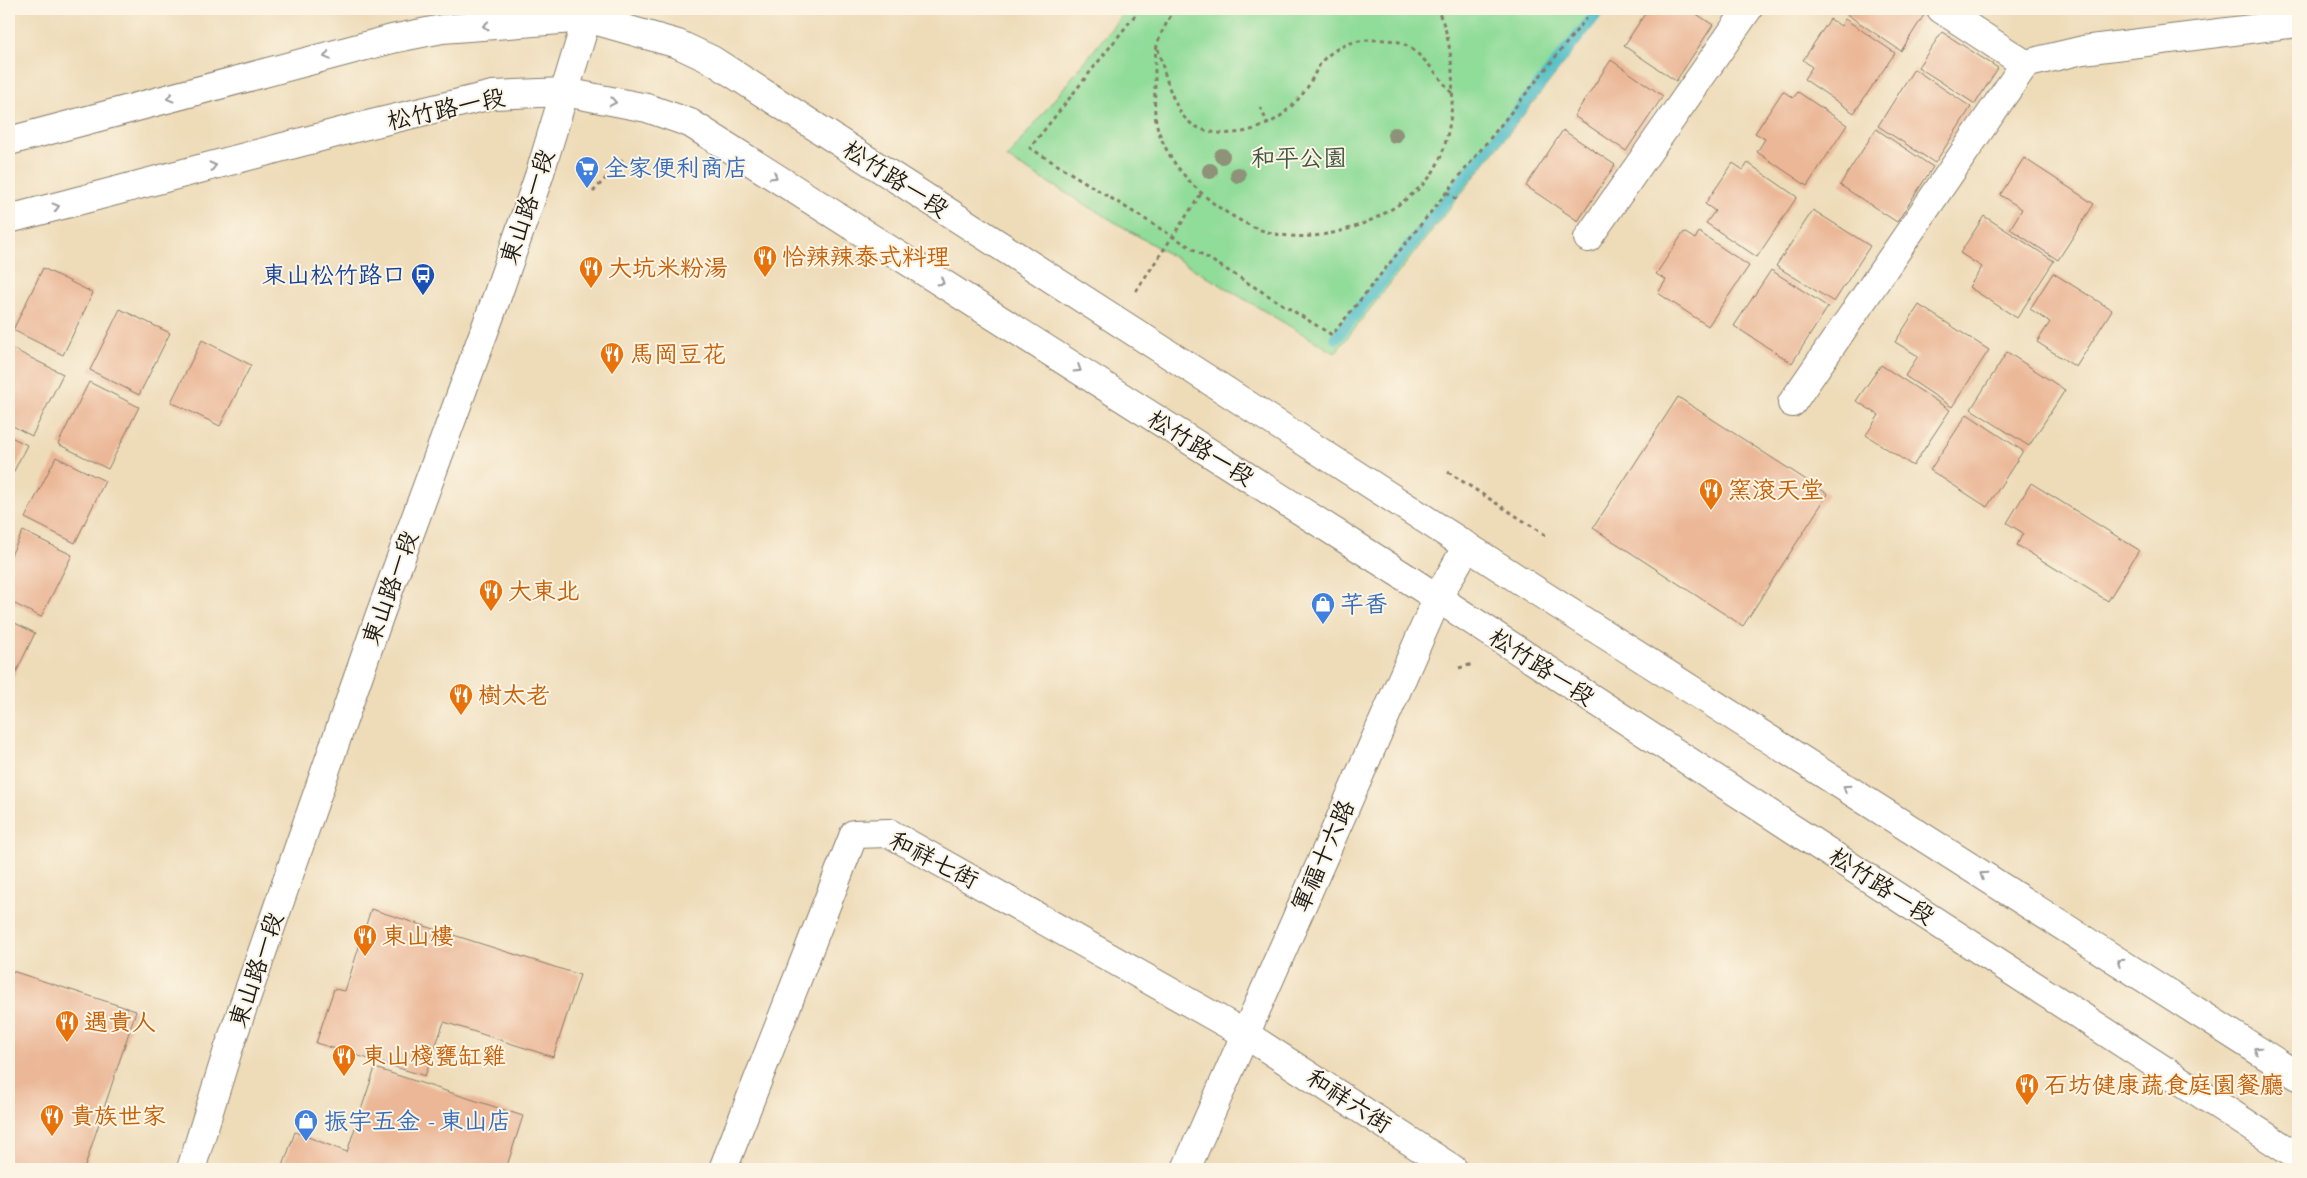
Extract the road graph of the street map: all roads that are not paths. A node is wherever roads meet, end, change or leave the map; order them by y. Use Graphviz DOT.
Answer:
graph roads {
  1 [pos="1748,9"];
  2 [pos="1941,9"];
  3 [pos="587,12"];
  4 [pos="2298,23"];
  5 [pos="2025,64"];
  6 [pos="565,92"];
  7 [pos="9,141"];
  8 [pos="9,219"];
  9 [pos="1588,238"];
  10 [pos="1792,403"];
  11 [pos="1467,546"];
  12 [pos="1438,599"];
  13 [pos="1245,1034"];
  14 [pos="2298,1076"];
  15 [pos="2298,1157"];
  16 [pos="191,1169"];
  17 [pos="723,1169"];
  18 [pos="1186,1169"];
  19 [pos="1453,1169"];
  1 -- 9 [label="street"];
  2 -- 5 [label="street"];
  3 -- 6 [label="street, 東山路一段"];
  3 -- 7 [label="street, 松竹路一段, one-way"];
  3 -- 11 [label="street, 松竹路一段"];
  4 -- 5 [label="street"];
  5 -- 10 [label="street"];
  8 -- 6 [label="street, 松竹路一段, one-way"];
  6 -- 12 [label="street, 松竹路一段, one-way"];
  6 -- 16 [label="street, 東山路一段"];
  11 -- 12 [label="street, 軍福十六路"];
  14 -- 11 [label="street, 松竹路一段, one-way"];
  12 -- 13 [label="street, 軍福十六路"];
  12 -- 15 [label="street, 松竹路一段"];
  13 -- 17 [label="street, 和祥七街"];
  13 -- 18 [label="street, 軍福十六路"];
  13 -- 19 [label="street, 和祥六街"];
}
